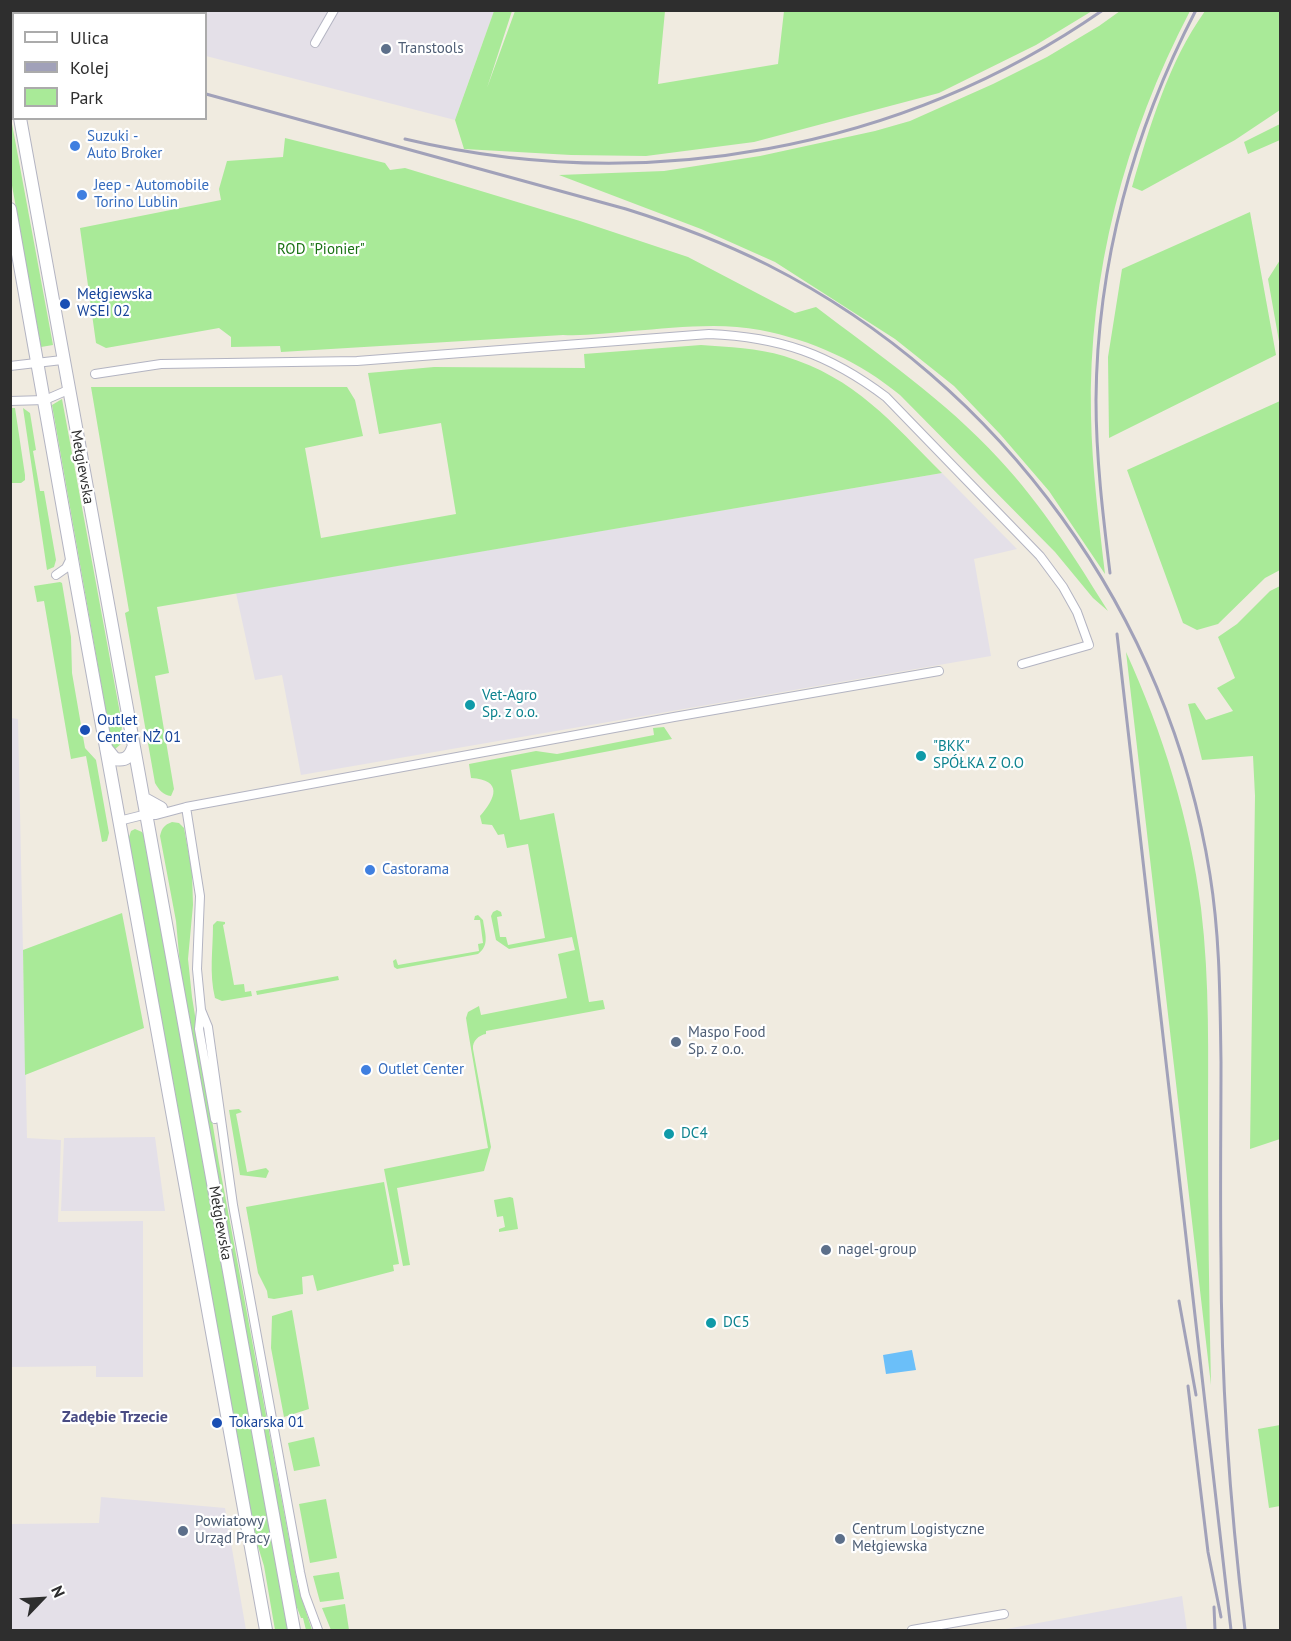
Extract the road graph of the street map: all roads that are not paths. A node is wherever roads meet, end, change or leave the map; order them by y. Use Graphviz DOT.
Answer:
graph roads {
  1 [pos="334,10"];
  2 [pos="315,43"];
  3 [pos="20,120"];
  4 [pos="10,209"];
  5 [pos="62,360"];
  6 [pos="38,364"];
  7 [pos="10,366"];
  8 [pos="95,374"];
  9 [pos="68,390"];
  10 [pos="45,400"];
  11 [pos="10,401"];
  12 [pos="71,556"];
  13 [pos="76,582"];
  14 [pos="1022,664"];
  15 [pos="939,671"];
  16 [pos="106,747"];
  17 [pos="134,748"];
  18 [pos="143,798"];
  19 [pos="186,807"];
  20 [pos="161,808"];
  21 [pos="146,815"];
  22 [pos="119,821"];
  23 [pos="1004,1614"];
  24 [pos="266,1630"];
  25 [pos="294,1630"];
  26 [pos="318,1630"];
  27 [pos="912,1630"];
  1 -- 2 [label="street"];
  3 -- 5 [label="main road, Mełgiewska"];
  4 -- 6 [label="main road, Mełgiewska"];
  5 -- 6 [label="street"];
  5 -- 9 [label="main road, Mełgiewska"];
  6 -- 7 [label="street"];
  6 -- 10 [label="main road, Mełgiewska"];
  8 -- 14 [label="street"];
  9 -- 10 [label="street"];
  9 -- 17 [label="main road, Mełgiewska"];
  10 -- 11 [label="street"];
  10 -- 12 [label="main road, Mełgiewska"];
  12 -- 13 [label="main road, Mełgiewska"];
  12 -- 13 [label="street"];
  13 -- 16 [label="main road, Mełgiewska"];
  15 -- 19 [label="street"];
  16 -- 17 [label="main road"];
  16 -- 22 [label="main road, Mełgiewska"];
  17 -- 18 [label="main road, Mełgiewska"];
  18 -- 20 [label="main road"];
  18 -- 21 [label="main road, Mełgiewska"];
  19 -- 20 [label="street"];
  19 -- 21 [label="street"];
  19 -- 26 [label="street, Mełgiewska"];
  20 -- 21 [label="street"];
  21 -- 22 [label="street"];
  21 -- 25 [label="main road, Mełgiewska"];
  22 -- 24 [label="main road, Mełgiewska"];
  23 -- 27 [label="street"];
}
